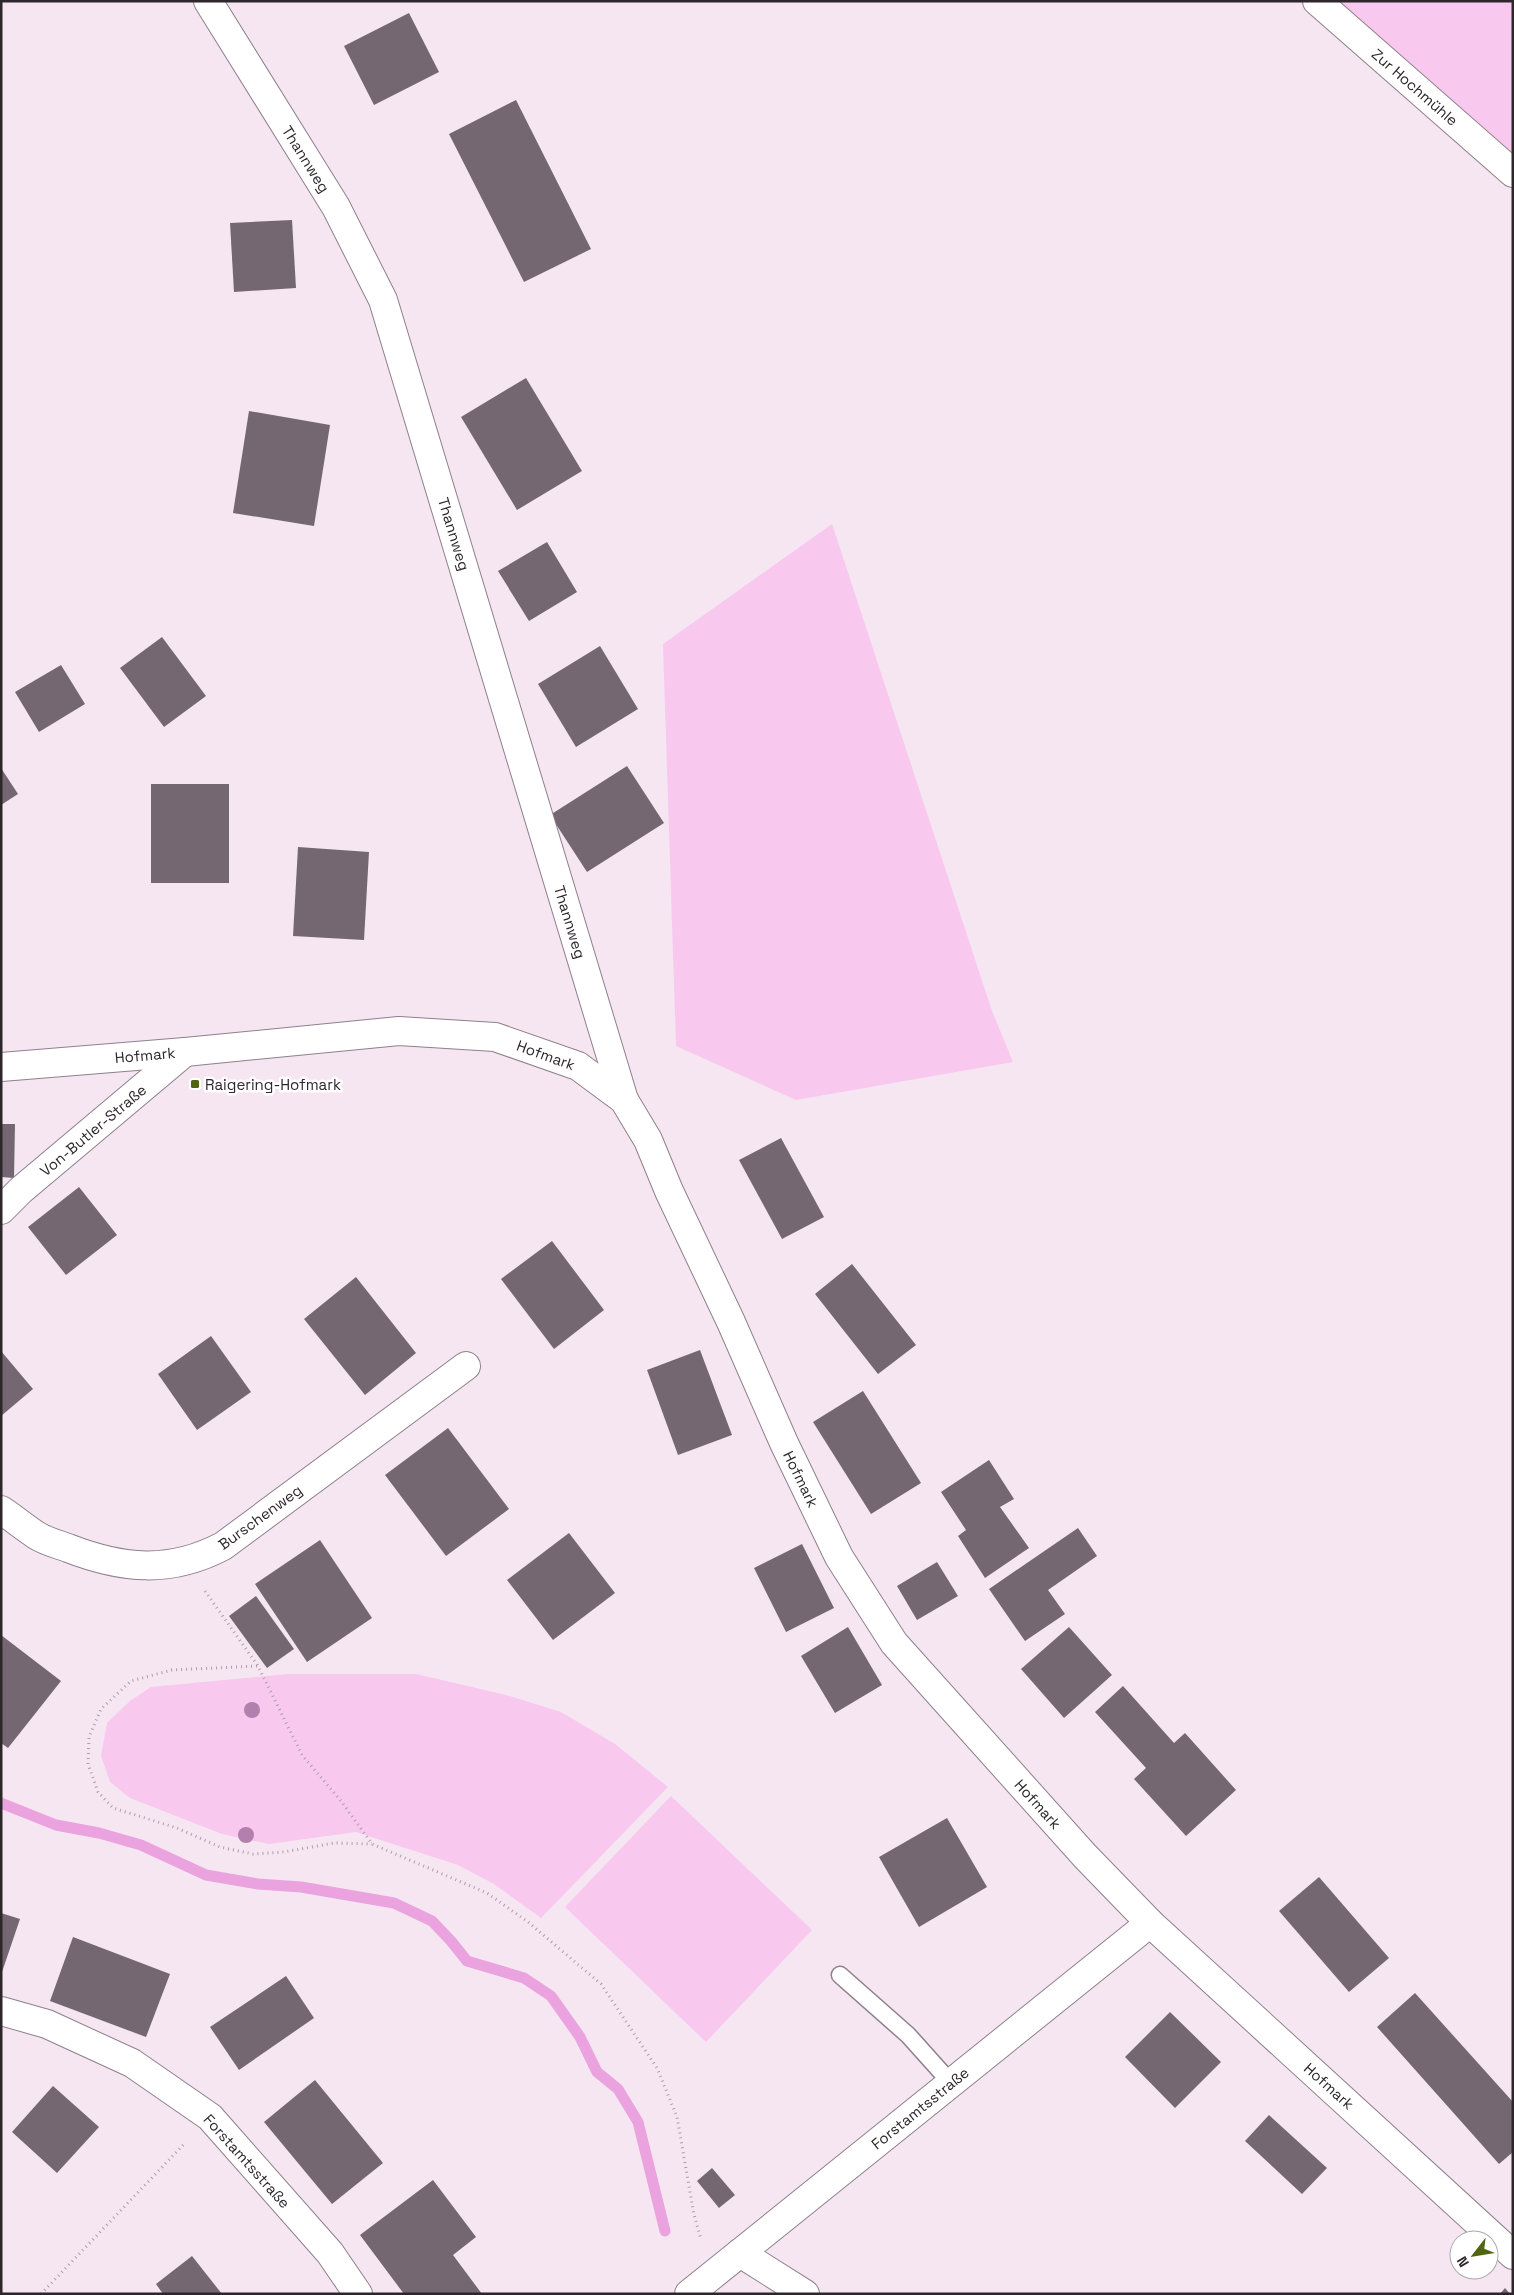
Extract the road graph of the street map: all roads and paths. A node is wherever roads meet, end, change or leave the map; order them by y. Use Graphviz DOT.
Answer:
graph roads {
  1 [pos="208,1"];
  2 [pos="1318,1"];
  3 [pos="1513,173"];
  4 [pos="186,1052"];
  5 [pos="1,1067"];
  6 [pos="624,1100"];
  7 [pos="1,1210"];
  8 [pos="466,1366"];
  9 [pos="1,1510"];
  10 [pos="185,1562"];
  11 [pos="258,1666"];
  12 [pos="372,1844"];
  13 [pos="1150,1923"];
  14 [pos="840,1975"];
  15 [pos="1,2011"];
  16 [pos="951,2083"];
  17 [pos="210,2117"];
  18 [pos="1513,2255"];
  19 [pos="731,2260"];
  20 [pos="41,2294"];
  21 [pos="358,2294"];
  22 [pos="689,2294"];
  23 [pos="805,2294"];
  1 -- 6 [label="street, Thannweg"];
  2 -- 3 [label="street, Zur Hochmühle"];
  4 -- 5 [label="street, Hofmark"];
  4 -- 6 [label="street, Hofmark"];
  4 -- 7 [label="street, Von-Butler-Straße"];
  6 -- 13 [label="street, Hofmark"];
  8 -- 10 [label="street, Burschenweg"];
  9 -- 10 [label="street, Burschenweg"];
  10 -- 11 [label="path"];
  11 -- 12 [label="path"];
  11 -- 12 [label="path"];
  12 -- 19 [label="path"];
  13 -- 16 [label="street, Forstamtsstraße"];
  13 -- 18 [label="street, Hofmark"];
  14 -- 16 [label="lane"];
  15 -- 17 [label="street, Forstamtsstraße"];
  16 -- 19 [label="street, Forstamtsstraße"];
  17 -- 20 [label="path"];
  17 -- 21 [label="street, Forstamtsstraße"];
  19 -- 22 [label="street, Forstamtsstraße"];
  19 -- 23 [label="street"];
}
